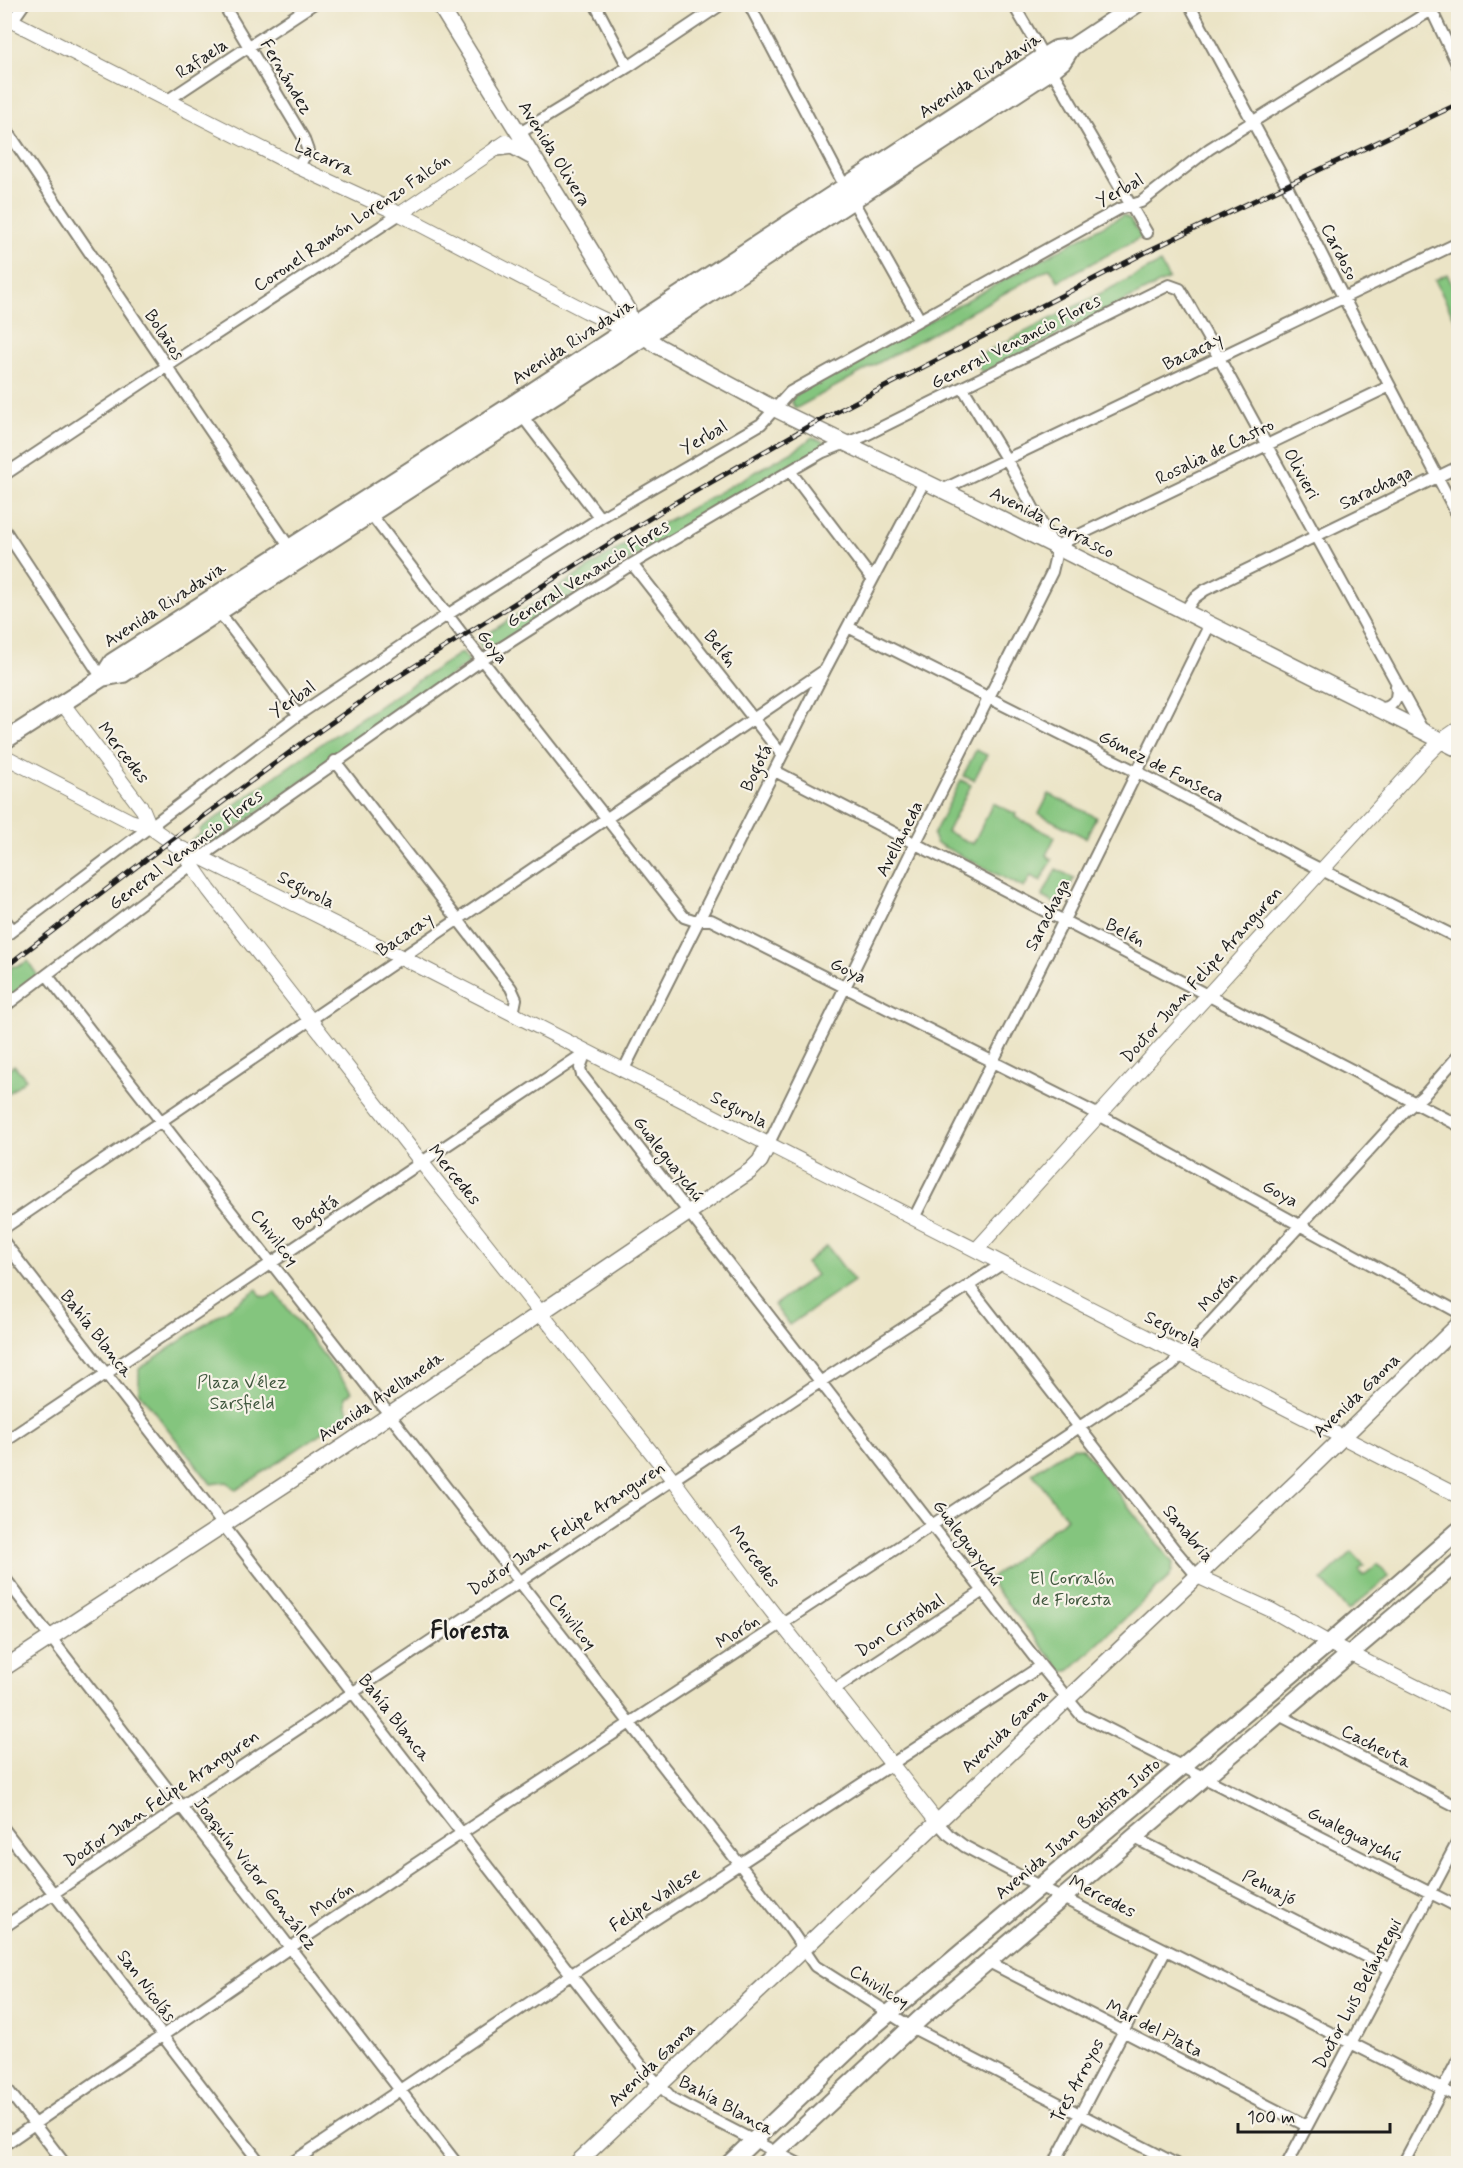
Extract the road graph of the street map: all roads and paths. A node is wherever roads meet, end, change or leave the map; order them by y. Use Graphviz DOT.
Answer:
graph roads {
  1 [pos="24,4"];
  2 [pos="223,4"];
  3 [pos="313,4"];
  4 [pos="439,4"];
  5 [pos="595,4"];
  6 [pos="723,4"];
  7 [pos="748,4"];
  8 [pos="1013,4"];
  9 [pos="1189,4"];
  10 [pos="1132,6"];
  11 [pos="1434,6"];
  12 [pos="8,19"];
  13 [pos="249,48"];
  14 [pos="1048,63"];
  15 [pos="1458,66"];
  16 [pos="628,67"];
  17 [pos="168,100"];
  18 [pos="1252,122"];
  19 [pos="4,126"];
  20 [pos="518,134"];
  21 [pos="497,148"];
  22 [pos="537,160"];
  23 [pos="298,167"];
  24 [pos="849,194"];
  25 [pos="1131,205"];
  26 [pos="400,214"];
  27 [pos="1148,233"];
  28 [pos="1458,243"];
  29 [pos="1173,285"];
  30 [pos="1344,298"];
  31 [pos="920,320"];
  32 [pos="638,332"];
  33 [pos="1218,358"];
  34 [pos="166,367"];
  35 [pos="1390,386"];
  36 [pos="963,388"];
  37 [pos="775,409"];
  38 [pos="517,410"];
  39 [pos="846,444"];
  40 [pos="1266,446"];
  41 [pos="1006,459"];
  42 [pos="1458,467"];
  43 [pos="790,471"];
  44 [pos="4,475"];
  45 [pos="1437,477"];
  46 [pos="924,482"];
  47 [pos="942,490"];
  48 [pos="366,508"];
  49 [pos="1458,516"];
  50 [pos="600,518"];
  51 [pos="4,529"];
  52 [pos="1316,536"];
  53 [pos="1054,547"];
  54 [pos="294,554"];
  55 [pos="632,564"];
  56 [pos="872,579"];
  57 [pos="214,606"];
  58 [pos="1185,611"];
  59 [pos="447,615"];
  60 [pos="1210,624"];
  61 [pos="848,627"];
  62 [pos="482,660"];
  63 [pos="825,670"];
  64 [pos="102,678"];
  65 [pos="1395,683"];
  66 [pos="989,699"];
  67 [pos="63,704"];
  68 [pos="1377,708"];
  69 [pos="298,715"];
  70 [pos="753,718"];
  71 [pos="1458,729"];
  72 [pos="1424,731"];
  73 [pos="1442,740"];
  74 [pos="4,741"];
  75 [pos="1458,749"];
  76 [pos="782,755"];
  77 [pos="4,756"];
  78 [pos="335,761"];
  79 [pos="775,771"];
  80 [pos="1138,773"];
  81 [pos="128,788"];
  82 [pos="106,809"];
  83 [pos="606,818"];
  84 [pos="150,827"];
  85 [pos="915,844"];
  86 [pos="196,862"];
  87 [pos="228,870"];
  88 [pos="1323,870"];
  89 [pos="209,890"];
  90 [pos="4,919"];
  91 [pos="458,919"];
  92 [pos="699,920"];
  93 [pos="1064,920"];
  94 [pos="9,934"];
  95 [pos="1458,938"];
  96 [pos="401,958"];
  97 [pos="47,975"];
  98 [pos="845,987"];
  99 [pos="1208,995"];
  100 [pos="4,1007"];
  101 [pos="513,1014"];
  102 [pos="310,1019"];
  103 [pos="586,1052"];
  104 [pos="1458,1056"];
  105 [pos="993,1060"];
  106 [pos="623,1071"];
  107 [pos="1414,1103"];
  108 [pos="1099,1115"];
  109 [pos="162,1122"];
  110 [pos="1458,1125"];
  111 [pos="768,1145"];
  112 [pos="422,1163"];
  113 [pos="689,1213"];
  114 [pos="914,1218"];
  115 [pos="1302,1225"];
  116 [pos="4,1228"];
  117 [pos="4,1242"];
  118 [pos="976,1250"];
  119 [pos="272,1262"];
  120 [pos="1002,1264"];
  121 [pos="969,1286"];
  122 [pos="1458,1312"];
  123 [pos="540,1313"];
  124 [pos="1458,1325"];
  125 [pos="1183,1355"];
  126 [pos="106,1374"];
  127 [pos="820,1382"];
  128 [pos="389,1415"];
  129 [pos="1080,1427"];
  130 [pos="1343,1437"];
  131 [pos="4,1442"];
  132 [pos="674,1481"];
  133 [pos="1458,1496"];
  134 [pos="223,1524"];
  135 [pos="932,1525"];
  136 [pos="1458,1531"];
  137 [pos="1458,1562"];
  138 [pos="1197,1576"];
  139 [pos="4,1577"];
  140 [pos="521,1582"];
  141 [pos="983,1592"];
  142 [pos="782,1623"];
  143 [pos="51,1637"];
  144 [pos="1329,1643"];
  145 [pos="1351,1654"];
  146 [pos="1041,1666"];
  147 [pos="4,1668"];
  148 [pos="835,1689"];
  149 [pos="354,1692"];
  150 [pos="1066,1699"];
  151 [pos="1458,1708"];
  152 [pos="1279,1715"];
  153 [pos="630,1723"];
  154 [pos="893,1765"];
  155 [pos="1182,1766"];
  156 [pos="1204,1778"];
  157 [pos="182,1806"];
  158 [pos="1458,1808"];
  159 [pos="937,1822"];
  160 [pos="4,1829"];
  161 [pos="462,1833"];
  162 [pos="1133,1837"];
  163 [pos="1458,1841"];
  164 [pos="739,1865"];
  165 [pos="1041,1887"];
  166 [pos="54,1893"];
  167 [pos="1431,1893"];
  168 [pos="1062,1897"];
  169 [pos="1458,1907"];
  170 [pos="4,1927"];
  171 [pos="291,1947"];
  172 [pos="803,1948"];
  173 [pos="1166,1950"];
  174 [pos="987,1961"];
  175 [pos="1390,1969"];
  176 [pos="572,1974"];
  177 [pos="889,2013"];
  178 [pos="911,2027"];
  179 [pos="1123,2031"];
  180 [pos="163,2035"];
  181 [pos="1351,2043"];
  182 [pos="1458,2060"];
  183 [pos="4,2085"];
  184 [pos="659,2085"];
  185 [pos="400,2088"];
  186 [pos="1443,2089"];
  187 [pos="1458,2097"];
  188 [pos="1078,2115"];
  189 [pos="35,2124"];
  190 [pos="1307,2126"];
  191 [pos="753,2141"];
  192 [pos="4,2145"];
  193 [pos="770,2158"];
  194 [pos="65,2163"];
  195 [pos="261,2163"];
  196 [pos="290,2163"];
  197 [pos="457,2163"];
  198 [pos="576,2163"];
  199 [pos="729,2163"];
  200 [pos="799,2163"];
  201 [pos="1054,2163"];
  202 [pos="1176,2163"];
  203 [pos="1287,2163"];
  204 [pos="1403,2163"];
  1 -- 12 [label="street"];
  2 -- 13 [label="street, Fernández"];
  3 -- 13 [label="street, Rafaela"];
  4 -- 20 [label="main road, Avenida Olivera"];
  5 -- 16 [label="street"];
  6 -- 16 [label="street, Coronel Ramón Lorenzo Falcón"];
  7 -- 24 [label="street"];
  8 -- 14 [label="street"];
  9 -- 18 [label="street, Cardoso"];
  10 -- 14 [label="main road, Avenida Rivadavia"];
  11 -- 15 [label="street"];
  11 -- 18 [label="street, Yerbal"];
  12 -- 17 [label="street, Lacarra"];
  13 -- 17 [label="street, Rafaela"];
  13 -- 23 [label="street, Fernández"];
  14 -- 24 [label="main road, Avenida Rivadavia"];
  14 -- 25 [label="street"];
  16 -- 20 [label="street, Coronel Ramón Lorenzo Falcón"];
  17 -- 23 [label="street, Lacarra"];
  18 -- 25 [label="street, Yerbal"];
  18 -- 30 [label="street, Cardoso"];
  19 -- 34 [label="street, Bolaños"];
  20 -- 21 [label="street, Coronel Ramón Lorenzo Falcón"];
  20 -- 22 [label="main road, Avenida Olivera"];
  21 -- 22 [label="main road"];
  21 -- 26 [label="street, Coronel Ramón Lorenzo Falcón"];
  22 -- 32 [label="main road, Avenida Olivera"];
  23 -- 26 [label="street, Lacarra"];
  24 -- 31 [label="street"];
  24 -- 32 [label="main road, Avenida Rivadavia"];
  25 -- 27 [label="street"];
  25 -- 31 [label="street, Yerbal"];
  26 -- 32 [label="street, Lacarra"];
  26 -- 34 [label="street, Coronel Ramón Lorenzo Falcón"];
  28 -- 30 [label="street, Bacacay"];
  29 -- 33 [label="street, Olivieri"];
  29 -- 36 [label="street, General Venancio Flores"];
  30 -- 33 [label="street, Bacacay"];
  30 -- 35 [label="street, Cardoso"];
  31 -- 37 [label="street, Yerbal"];
  32 -- 37 [label="main road, Avenida Carrasco"];
  32 -- 38 [label="main road, Avenida Rivadavia"];
  33 -- 40 [label="street, Olivieri"];
  33 -- 41 [label="street, Bacacay"];
  34 -- 44 [label="street, Coronel Ramón Lorenzo Falcón"];
  34 -- 54 [label="street, Bolaños"];
  35 -- 40 [label="street, Rosalia de Castro"];
  35 -- 45 [label="street, Cardoso"];
  36 -- 39 [label="street, General Venancio Flores"];
  36 -- 41 [label="street"];
  37 -- 39 [label="main road, Avenida Carrasco"];
  37 -- 50 [label="street, Yerbal"];
  38 -- 48 [label="main road, Avenida Rivadavia"];
  38 -- 50 [label="street"];
  39 -- 43 [label="street, General Venancio Flores"];
  39 -- 46 [label="main road, Avenida Carrasco"];
  40 -- 52 [label="street, Olivieri"];
  40 -- 53 [label="street, Rosalia de Castro"];
  41 -- 47 [label="street, Bacacay"];
  41 -- 53 [label="street"];
  42 -- 45 [label="street, Sarachaga"];
  43 -- 55 [label="street, General Venancio Flores"];
  43 -- 56 [label="street"];
  45 -- 49 [label="street, Cardoso"];
  45 -- 52 [label="street, Sarachaga"];
  46 -- 47 [label="main road, Avenida Carrasco"];
  46 -- 56 [label="street, Bogotá"];
  47 -- 53 [label="main road, Avenida Carrasco"];
  48 -- 54 [label="main road, Avenida Rivadavia"];
  48 -- 59 [label="street, Goya"];
  50 -- 59 [label="street, Yerbal"];
  51 -- 64 [label="street"];
  52 -- 58 [label="street, Sarachaga"];
  52 -- 65 [label="street, Olivieri"];
  53 -- 58 [label="main road, Avenida Carrasco"];
  53 -- 66 [label="street, Avellaneda"];
  54 -- 57 [label="main road, Avenida Rivadavia"];
  55 -- 62 [label="street, General Venancio Flores"];
  55 -- 70 [label="street, Belén"];
  56 -- 61 [label="street, Bogotá"];
  57 -- 64 [label="main road, Avenida Rivadavia"];
  57 -- 69 [label="street"];
  58 -- 60 [label="main road, Avenida Carrasco"];
  59 -- 62 [label="street, Goya"];
  59 -- 69 [label="street, Yerbal"];
  60 -- 68 [label="main road, Avenida Carrasco"];
  60 -- 80 [label="street, Sarachaga"];
  61 -- 63 [label="street, Bogotá"];
  61 -- 66 [label="street, Gómez de Fonseca"];
  62 -- 78 [label="street, General Venancio Flores"];
  62 -- 83 [label="street, Goya"];
  63 -- 70 [label="street, Bacacay"];
  63 -- 76 [label="street, Bogotá"];
  64 -- 67 [label="main road, Avenida Rivadavia"];
  65 -- 68 [label="street"];
  65 -- 72 [label="street, Olivieri"];
  66 -- 80 [label="street, Gómez de Fonseca"];
  66 -- 85 [label="street, Avellaneda"];
  67 -- 74 [label="main road, Avenida Rivadavia"];
  67 -- 81 [label="street, Mercedes"];
  68 -- 72 [label="main road, Avenida Carrasco"];
  69 -- 84 [label="street, Yerbal"];
  70 -- 76 [label="street, Belén"];
  70 -- 83 [label="street, Bacacay"];
  71 -- 73 [label="street, Doctor Juan Felipe Aranguren"];
  72 -- 73 [label="main road, Avenida Carrasco"];
  73 -- 75 [label="main road, Avenida Carrasco"];
  73 -- 88 [label="street, Doctor Juan Felipe Aranguren"];
  76 -- 79 [label="street, Bogotá"];
  77 -- 82 [label="street"];
  78 -- 86 [label="street, General Venancio Flores"];
  78 -- 91 [label="street"];
  79 -- 85 [label="street, Belén"];
  79 -- 92 [label="street, Bogotá"];
  80 -- 88 [label="street, Gómez de Fonseca"];
  80 -- 93 [label="street, Sarachaga"];
  81 -- 82 [label="street"];
  81 -- 84 [label="street, Mercedes"];
  82 -- 84 [label="street"];
  83 -- 91 [label="street, Bacacay"];
  83 -- 92 [label="street, Goya"];
  84 -- 86 [label="street, Mercedes"];
  84 -- 94 [label="street, Yerbal"];
  85 -- 93 [label="street, Belén"];
  85 -- 98 [label="street, Avellaneda"];
  86 -- 87 [label="street, Segurola"];
  86 -- 89 [label="street, Mercedes"];
  86 -- 97 [label="street, General Venancio Flores"];
  87 -- 89 [label="street"];
  87 -- 96 [label="street, Segurola"];
  88 -- 95 [label="street, Gómez de Fonseca"];
  88 -- 99 [label="street, Doctor Juan Felipe Aranguren"];
  89 -- 102 [label="street, Mercedes"];
  90 -- 94 [label="street"];
  91 -- 96 [label="street, Bacacay"];
  91 -- 101 [label="street"];
  92 -- 98 [label="street, Goya"];
  92 -- 106 [label="street, Bogotá"];
  93 -- 99 [label="street, Belén"];
  93 -- 105 [label="street, Sarachaga"];
  96 -- 101 [label="street, Segurola"];
  96 -- 102 [label="street, Bacacay"];
  97 -- 100 [label="street, General Venancio Flores"];
  97 -- 109 [label="street, Chivilcoy"];
  98 -- 105 [label="street, Goya"];
  98 -- 111 [label="street, Avellaneda"];
  99 -- 107 [label="street, Belén"];
  99 -- 108 [label="street, Doctor Juan Felipe Aranguren"];
  101 -- 103 [label="street, Segurola"];
  102 -- 109 [label="street, Bacacay"];
  102 -- 112 [label="street, Mercedes"];
  103 -- 106 [label="street, Segurola"];
  103 -- 112 [label="street, Bogotá"];
  103 -- 113 [label="street, Gualeguaychú"];
  104 -- 107 [label="street, Morón"];
  105 -- 108 [label="street, Goya"];
  105 -- 114 [label="street, Sarachaga"];
  106 -- 111 [label="street, Segurola"];
  107 -- 110 [label="street, Belén"];
  107 -- 115 [label="street, Morón"];
  108 -- 115 [label="street, Goya"];
  108 -- 118 [label="street, Doctor Juan Felipe Aranguren"];
  109 -- 116 [label="street, Bacacay"];
  109 -- 119 [label="street, Chivilcoy"];
  111 -- 113 [label="main road, Avenida Avellaneda"];
  111 -- 114 [label="street, Segurola"];
  112 -- 119 [label="street, Bogotá"];
  112 -- 123 [label="street, Mercedes"];
  113 -- 123 [label="main road, Avenida Avellaneda"];
  113 -- 127 [label="street, Gualeguaychú"];
  114 -- 118 [label="street, Segurola"];
  115 -- 122 [label="street, Goya"];
  115 -- 125 [label="street, Morón"];
  117 -- 126 [label="street, Bahía Blanca"];
  118 -- 120 [label="street, Segurola"];
  119 -- 126 [label="street, Bogotá"];
  119 -- 128 [label="street, Chivilcoy"];
  120 -- 121 [label="street, Doctor Juan Felipe Aranguren"];
  120 -- 125 [label="street, Segurola"];
  121 -- 127 [label="street, Doctor Juan Felipe Aranguren"];
  121 -- 129 [label="street, Sanabria"];
  123 -- 128 [label="main road, Avenida Avellaneda"];
  123 -- 132 [label="street, Mercedes"];
  124 -- 130 [label="main road, Avenida Gaona"];
  125 -- 129 [label="street, Morón"];
  125 -- 130 [label="street, Segurola"];
  126 -- 131 [label="street, Bogotá"];
  126 -- 134 [label="street, Bahía Blanca"];
  127 -- 132 [label="street, Doctor Juan Felipe Aranguren"];
  127 -- 135 [label="street, Gualeguaychú"];
  128 -- 134 [label="main road, Avenida Avellaneda"];
  128 -- 140 [label="street, Chivilcoy"];
  129 -- 135 [label="street, Morón"];
  129 -- 138 [label="street, Sanabria"];
  130 -- 133 [label="street, Segurola"];
  130 -- 138 [label="main road, Avenida Gaona"];
  132 -- 140 [label="street, Doctor Juan Felipe Aranguren"];
  132 -- 142 [label="street, Mercedes"];
  134 -- 143 [label="main road, Avenida Avellaneda"];
  134 -- 149 [label="street, Bahía Blanca"];
  135 -- 141 [label="street, Gualeguaychú"];
  135 -- 142 [label="street, Morón"];
  136 -- 144 [label="main road, Avenida Juan Bautista Justo"];
  137 -- 145 [label="main road"];
  138 -- 144 [label="street, Sanabria"];
  138 -- 150 [label="main road, Avenida Gaona"];
  139 -- 143 [label="street, Joaquín Victor González"];
  140 -- 149 [label="street, Doctor Juan Felipe Aranguren"];
  140 -- 153 [label="street, Chivilcoy"];
  141 -- 146 [label="street, Gualeguaychú"];
  141 -- 148 [label="street, Don Cristóbal"];
  142 -- 148 [label="street, Mercedes"];
  142 -- 153 [label="street, Morón"];
  143 -- 147 [label="main road, Avenida Avellaneda"];
  143 -- 157 [label="street, Joaquín Victor González"];
  144 -- 145 [label="street, Sanabria"];
  144 -- 155 [label="main road, Avenida Juan Bautista Justo"];
  145 -- 151 [label="street, Sanabria"];
  145 -- 152 [label="main road"];
  146 -- 150 [label="street, Gualeguaychú"];
  146 -- 154 [label="street, Felipe Vallese"];
  148 -- 154 [label="street, Mercedes"];
  149 -- 157 [label="street, Doctor Juan Felipe Aranguren"];
  149 -- 161 [label="street, Bahía Blanca"];
  150 -- 155 [label="street, Gualeguaychú"];
  150 -- 159 [label="main road, Avenida Gaona"];
  152 -- 156 [label="main road"];
  152 -- 158 [label="street, Cacheuta"];
  153 -- 161 [label="street, Morón"];
  153 -- 164 [label="street, Chivilcoy"];
  154 -- 159 [label="street, Mercedes"];
  154 -- 164 [label="street, Felipe Vallese"];
  155 -- 156 [label="street, Gualeguaychú"];
  155 -- 165 [label="main road, Avenida Juan Bautista Justo"];
  156 -- 162 [label="main road"];
  156 -- 167 [label="street, Gualeguaychú"];
  157 -- 166 [label="street, Doctor Juan Felipe Aranguren"];
  157 -- 171 [label="street, Joaquín Victor González"];
  159 -- 165 [label="street, Mercedes"];
  159 -- 172 [label="main road, Avenida Gaona"];
  160 -- 166 [label="street, San Nicolás"];
  161 -- 171 [label="street, Morón"];
  161 -- 176 [label="street, Bahía Blanca"];
  162 -- 168 [label="main road"];
  162 -- 175 [label="street, Pehuajó"];
  163 -- 167 [label="street, Doctor Luis Beláustegui"];
  164 -- 172 [label="street, Chivilcoy"];
  164 -- 176 [label="street, Felipe Vallese"];
  165 -- 168 [label="street, Mercedes"];
  165 -- 177 [label="main road, Avenida Juan Bautista Justo"];
  166 -- 170 [label="street, Doctor Juan Felipe Aranguren"];
  166 -- 180 [label="street, San Nicolás"];
  167 -- 169 [label="street, Gualeguaychú"];
  167 -- 175 [label="street, Doctor Luis Beláustegui"];
  168 -- 173 [label="street, Mercedes"];
  168 -- 174 [label="main road"];
  171 -- 180 [label="street, Morón"];
  171 -- 185 [label="street, Joaquín Victor González"];
  172 -- 177 [label="street, Chivilcoy"];
  172 -- 184 [label="main road, Avenida Gaona"];
  173 -- 179 [label="street, Tres Arroyos"];
  173 -- 181 [label="street, Mercedes"];
  174 -- 178 [label="main road"];
  174 -- 179 [label="street, Mar del Plata"];
  175 -- 181 [label="street, Doctor Luis Beláustegui"];
  176 -- 184 [label="street, Bahía Blanca"];
  176 -- 185 [label="street, Felipe Vallese"];
  177 -- 178 [label="street, Chivilcoy"];
  177 -- 191 [label="main road, Avenida Juan Bautista Justo"];
  178 -- 188 [label="street, Chivilcoy"];
  178 -- 193 [label="main road"];
  179 -- 188 [label="street, Tres Arroyos"];
  179 -- 190 [label="street, Mar del Plata"];
  180 -- 189 [label="street, Morón"];
  180 -- 195 [label="street, San Nicolás"];
  181 -- 186 [label="street, Mercedes"];
  181 -- 190 [label="street, Doctor Luis Beláustegui"];
  182 -- 186 [label="street"];
  183 -- 189 [label="street"];
  184 -- 191 [label="street, Bahía Blanca"];
  184 -- 198 [label="main road, Avenida Gaona"];
  185 -- 196 [label="street, Felipe Vallese"];
  185 -- 197 [label="street, Joaquín Victor González"];
  186 -- 187 [label="street, Mercedes"];
  186 -- 204 [label="street"];
  188 -- 201 [label="street, Tres Arroyos"];
  188 -- 202 [label="street, Chivilcoy"];
  189 -- 192 [label="street, Morón"];
  189 -- 194 [label="street"];
  190 -- 203 [label="street, Doctor Luis Beláustegui"];
  191 -- 193 [label="street, Bahía Blanca"];
  191 -- 199 [label="main road, Avenida Juan Bautista Justo"];
  193 -- 200 [label="street, Bahía Blanca"];
}
